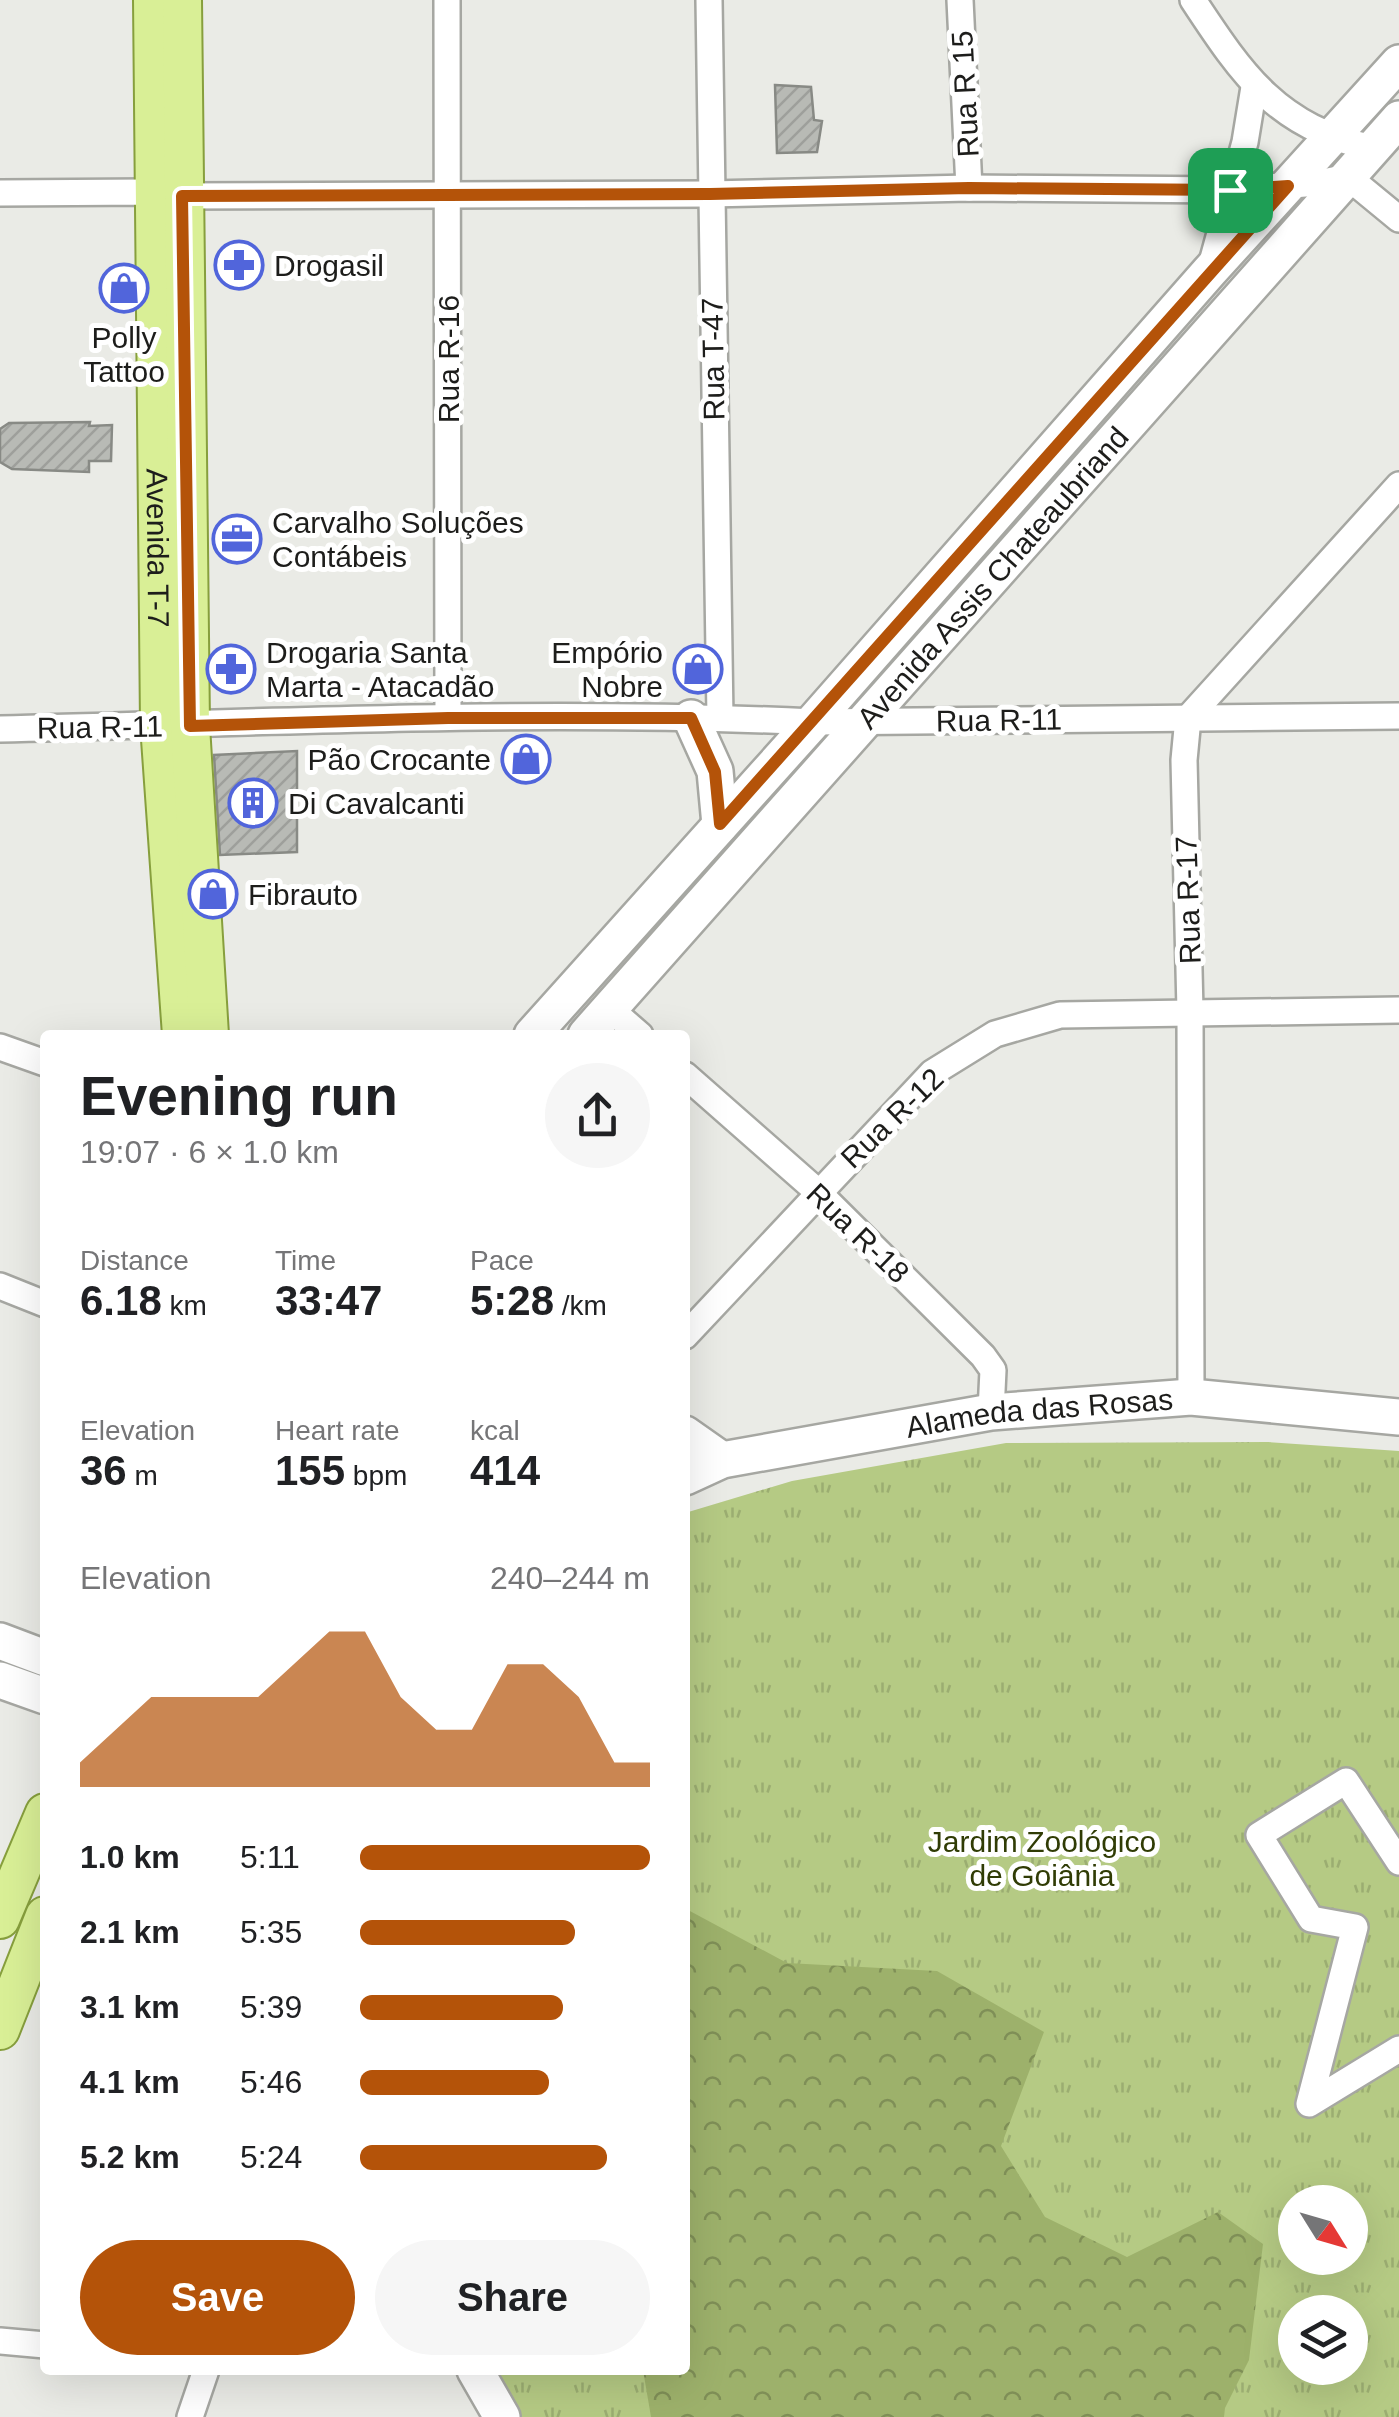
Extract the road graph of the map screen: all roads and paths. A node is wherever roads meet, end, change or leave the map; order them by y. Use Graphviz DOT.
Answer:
graph roads {
  1 [pos="153,0"];
  2 [pos="182,0"];
  3 [pos="447,0"];
  4 [pos="709,0"];
  5 [pos="960,0"];
  6 [pos="1194,0"];
  7 [pos="1399,63"];
  8 [pos="1254,86"];
  9 [pos="1399,119"];
  10 [pos="1332,138"];
  11 [pos="1373,148"];
  12 [pos="1348,177"];
  13 [pos="1288,186"];
  14 [pos="969,188"];
  15 [pos="1230,190"];
  16 [pos="0,194"];
  17 [pos="448,194"];
  18 [pos="710,194"];
  19 [pos="169,195"];
  20 [pos="1399,219"];
  21 [pos="1210,272"];
  22 [pos="1399,484"];
  23 [pos="1399,716"];
  24 [pos="448,718"];
  25 [pos="706,718"];
  26 [pos="1188,718"];
  27 [pos="861,721"];
  28 [pos="812,722"];
  29 [pos="175,726"];
  30 [pos="0,729"];
  31 [pos="720,824"];
  32 [pos="609,1008"];
  33 [pos="1399,1010"];
  34 [pos="1190,1012"];
  35 [pos="182,1030"];
  36 [pos="209,1030"];
  37 [pos="536,1030"];
  38 [pos="590,1030"];
  39 [pos="634,1030"];
  40 [pos="0,1047"];
  41 [pos="40,1061"];
  42 [pos="690,1079"];
  43 [pos="818,1192"];
  44 [pos="0,1286"];
  45 [pos="40,1302"];
  46 [pos="690,1331"];
  47 [pos="1190,1397"];
  48 [pos="991,1412"];
  49 [pos="1399,1418"];
  50 [pos="690,1438"];
  51 [pos="722,1460"];
  52 [pos="690,1476"];
  53 [pos="0,1641"];
  54 [pos="40,1656"];
  55 [pos="0,1680"];
  56 [pos="40,1694"];
  57 [pos="40,1824"];
  58 [pos="1399,1862"];
  59 [pos="0,1919"];
  60 [pos="40,1929"];
  61 [pos="0,2030"];
  62 [pos="1399,2049"];
  63 [pos="0,2340"];
  64 [pos="40,2344"];
  65 [pos="204,2375"];
  66 [pos="478,2375"];
  67 [pos="190,2417"];
  68 [pos="502,2417"];
  1 -- 19 [label="main road, Avenida T-7"];
  2 -- 19 [label="main road, Avenida T-7"];
  3 -- 17 [label="street, Rua R-16"];
  4 -- 18 [label="street, Rua T-47"];
  5 -- 14 [label="street, Rua R 15"];
  6 -- 8 [label="street"];
  7 -- 10 [label="main road, Avenida Assis Chateaubriand"];
  8 -- 10 [label="street"];
  8 -- 15 [label="street"];
  9 -- 11 [label="main road, Avenida Assis Chateaubriand"];
  10 -- 11 [label="street"];
  10 -- 13 [label="main road, Avenida Assis Chateaubriand"];
  11 -- 12 [label="main road, Avenida Assis Chateaubriand"];
  12 -- 13 [label="street"];
  12 -- 20 [label="street"];
  12 -- 27 [label="main road, Avenida Assis Chateaubriand"];
  13 -- 15 [label="street"];
  13 -- 21 [label="main road, Avenida Assis Chateaubriand"];
  14 -- 15 [label="street"];
  14 -- 18 [label="street"];
  15 -- 21 [label="street"];
  16 -- 19 [label="street"];
  17 -- 18 [label="street"];
  17 -- 19 [label="street"];
  17 -- 24 [label="street, Rua R-16"];
  18 -- 25 [label="street, Rua T-47"];
  19 -- 29 [label="main road, Avenida T-7"];
  21 -- 28 [label="main road, Avenida Assis Chateaubriand"];
  22 -- 26 [label="street"];
  23 -- 26 [label="street, Rua R-11"];
  24 -- 25 [label="street, Rua R-11"];
  24 -- 29 [label="street, Rua R-11"];
  25 -- 28 [label="street, Rua R-11"];
  25 -- 31 [label="main road"];
  26 -- 27 [label="street, Rua R-11"];
  26 -- 34 [label="street, Rua R-17"];
  27 -- 28 [label="street, Rua R-11"];
  27 -- 32 [label="main road, Avenida Assis Chateaubriand"];
  28 -- 31 [label="main road, Avenida Assis Chateaubriand"];
  29 -- 30 [label="street, Rua R-11"];
  29 -- 35 [label="main road, Avenida T-7"];
  29 -- 36 [label="main road, Avenida T-7"];
  31 -- 37 [label="main road, Avenida Assis Chateaubriand"];
  32 -- 38 [label="main road, Avenida Assis Chateaubriand"];
  32 -- 39 [label="street"];
  33 -- 34 [label="street, Rua R-12"];
  34 -- 43 [label="street, Rua R-12"];
  34 -- 47 [label="street, Rua R-17"];
  40 -- 41 [label="street"];
  42 -- 43 [label="street, Rua R-18"];
  43 -- 46 [label="street, Rua R-12"];
  43 -- 48 [label="street, Rua R-18"];
  44 -- 45 [label="street"];
  47 -- 48 [label="main road, Alameda das Rosas"];
  47 -- 49 [label="main road, Alameda das Rosas"];
  48 -- 51 [label="main road, Alameda das Rosas"];
  50 -- 51 [label="main road"];
  51 -- 52 [label="main road, Alameda das Rosas"];
  53 -- 54 [label="main road"];
  55 -- 56 [label="main road"];
  57 -- 59 [label="main road"];
  58 -- 62 [label="street"];
  60 -- 61 [label="main road"];
  63 -- 64 [label="street"];
  65 -- 67 [label="street"];
  66 -- 68 [label="main road"];
}
